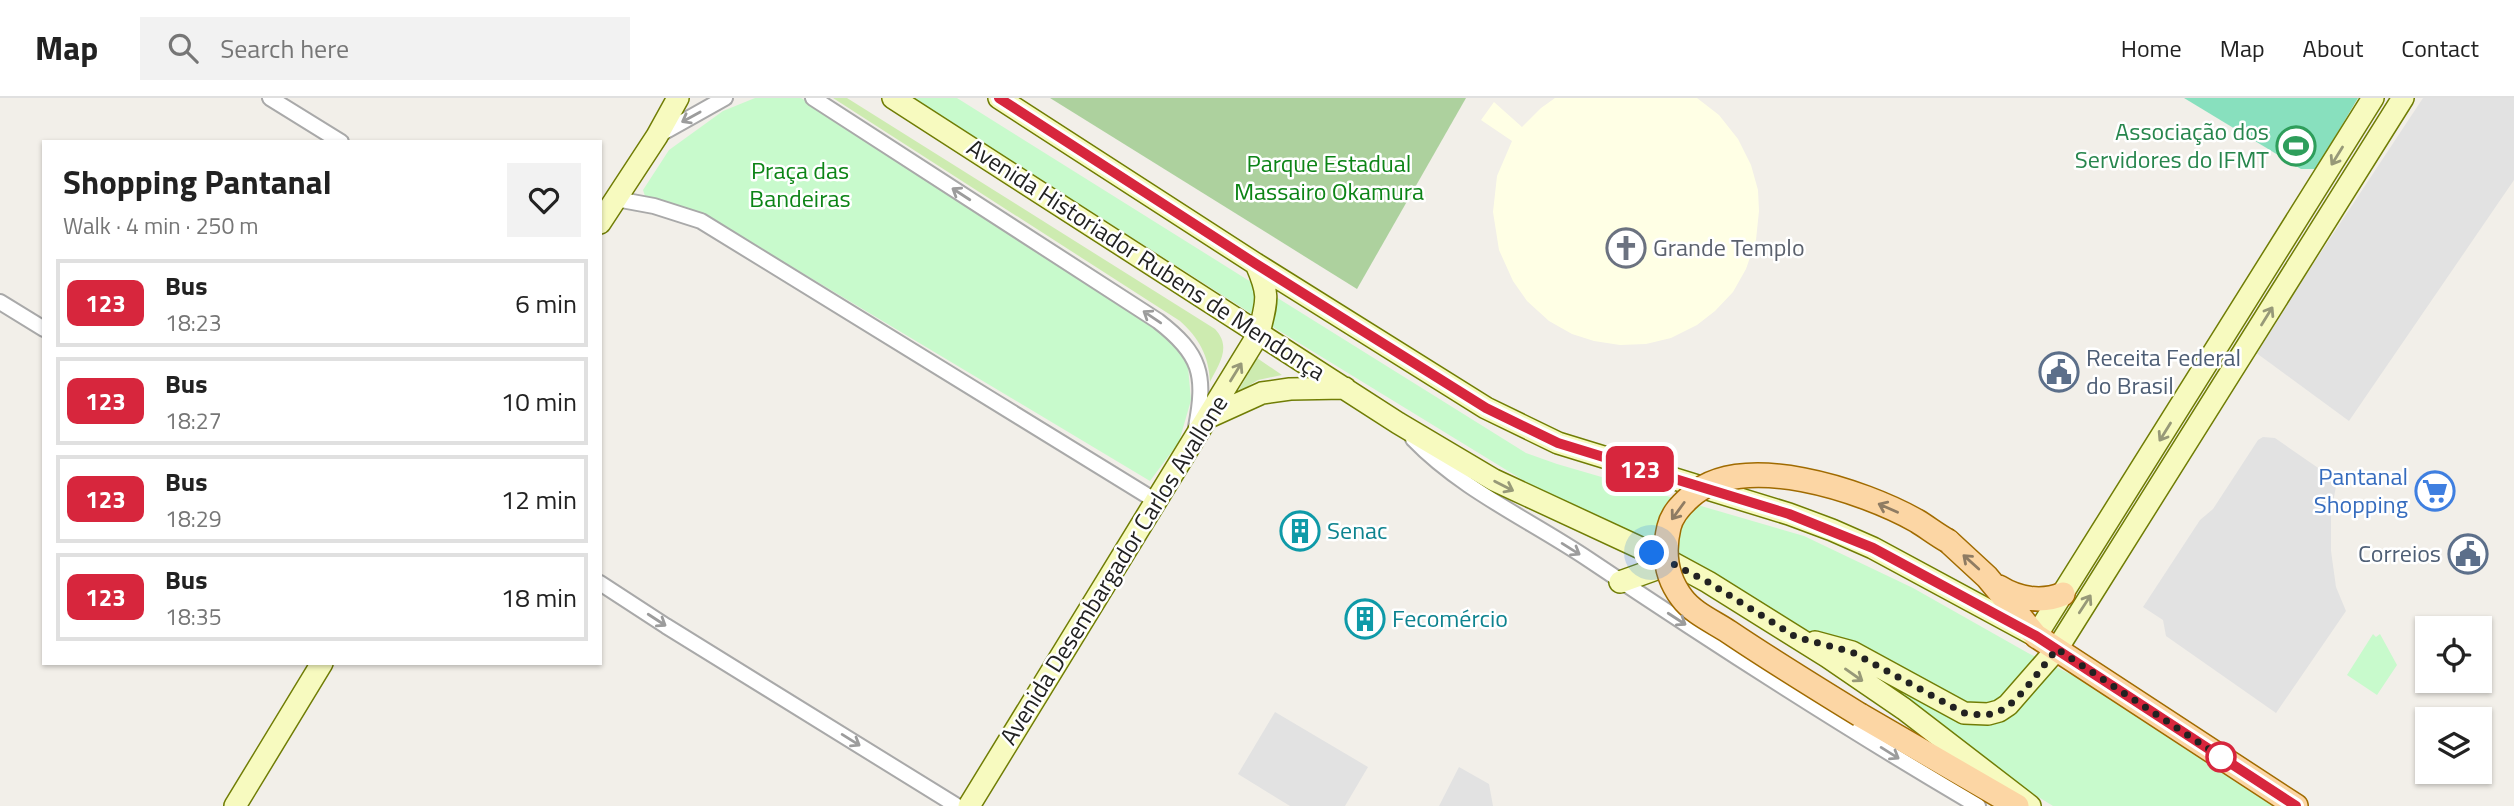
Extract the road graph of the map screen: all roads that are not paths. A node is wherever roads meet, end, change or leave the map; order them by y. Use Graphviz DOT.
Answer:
graph roads {
  1 [pos="270,98"];
  2 [pos="678,98"];
  3 [pos="725,98"];
  4 [pos="813,98"];
  5 [pos="893,98"];
  6 [pos="999,98"];
  7 [pos="2373,98"];
  8 [pos="2403,98"];
  9 [pos="657,136"];
  10 [pos="338,140"];
  11 [pos="616,199"];
  12 [pos="602,220"];
  13 [pos="1256,264"];
  14 [pos="0,302"];
  15 [pos="42,328"];
  16 [pos="1259,333"];
  17 [pos="1345,388"];
  18 [pos="1207,418"];
  19 [pos="1398,423"];
  20 [pos="1194,439"];
  21 [pos="1156,501"];
  22 [pos="1673,563"];
  23 [pos="1620,582"];
  24 [pos="602,584"];
  25 [pos="1993,584"];
  26 [pos="2063,594"];
  27 [pos="2036,636"];
  28 [pos="1796,637"];
  29 [pos="2057,649"];
  30 [pos="321,665"];
  31 [pos="1860,715"];
  32 [pos="235,806"];
  33 [pos="957,806"];
  34 [pos="969,806"];
  35 [pos="1978,806"];
  36 [pos="1988,806"];
  37 [pos="2017,806"];
  38 [pos="2030,806"];
  39 [pos="2296,806"];
  1 -- 10 [label="street"];
  2 -- 9 [label="main road"];
  3 -- 9 [label="street, one-way"];
  20 -- 4 [label="street, one-way"];
  5 -- 16 [label="main road, Avenida Historiador Rubens de Mendonça"];
  6 -- 13 [label="main road"];
  7 -- 26 [label="main road, one-way"];
  29 -- 8 [label="main road, one-way"];
  9 -- 11 [label="main road"];
  11 -- 12 [label="main road"];
  11 -- 21 [label="street"];
  13 -- 16 [label="main road, Avenida Desembargador Carlos Avallone"];
  13 -- 27 [label="main road"];
  14 -- 15 [label="street"];
  16 -- 17 [label="main road, Avenida Historiador Rubens de Mendonça"];
  18 -- 16 [label="main road, Avenida Desembargador Carlos Avallone, one-way"];
  17 -- 18 [label="main road"];
  17 -- 19 [label="main road, Avenida Historiador Rubens de Mendonça"];
  18 -- 20 [label="main road, Avenida Desembargador Carlos Avallone"];
  19 -- 22 [label="main road, Avenida Historiador Rubens de Mendonça, one-way"];
  19 -- 23 [label="street, Avenida Historiador Rubens de Mendonça, one-way"];
  20 -- 21 [label="main road, Avenida Desembargador Carlos Avallone"];
  21 -- 34 [label="main road, Avenida Desembargador Carlos Avallone"];
  22 -- 23 [label="main road"];
  22 -- 28 [label="main road, Avenida Historiador Rubens de Mendonça"];
  23 -- 35 [label="street, Avenida Historiador Rubens de Mendonça, one-way"];
  24 -- 33 [label="street, one-way"];
  25 -- 26 [label="main road"];
  25 -- 27 [label="main road"];
  25 -- 31 [label="main road, one-way, bridge"];
  26 -- 27 [label="main road"];
  27 -- 29 [label="main road"];
  28 -- 29 [label="main road"];
  28 -- 38 [label="main road, Avenida Historiador Rubens de Mendonça, one-way"];
  29 -- 39 [label="main road"];
  30 -- 32 [label="main road"];
  31 -- 36 [label="main road"];
  31 -- 37 [label="main road"];
}
